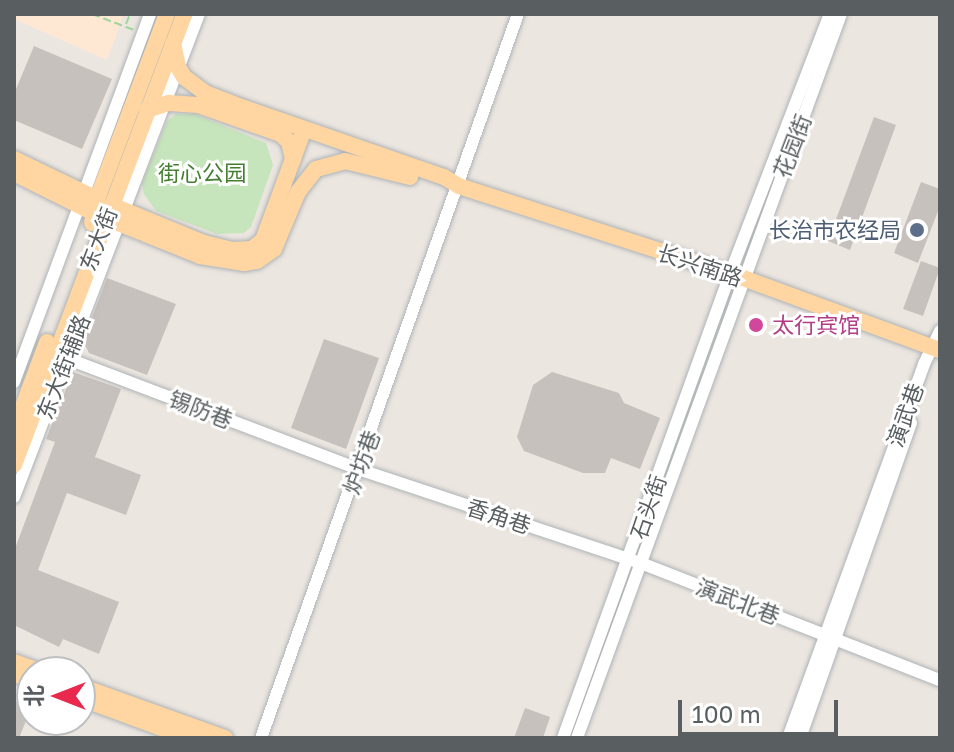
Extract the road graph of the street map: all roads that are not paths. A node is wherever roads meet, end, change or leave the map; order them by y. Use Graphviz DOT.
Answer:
graph roads {
  1 [pos="150,14"];
  2 [pos="167,14"];
  3 [pos="184,14"];
  4 [pos="199,14"];
  5 [pos="518,14"];
  6 [pos="833,16"];
  7 [pos="173,43"];
  8 [pos="178,67"];
  9 [pos="155,108"];
  10 [pos="304,129"];
  11 [pos="14,159"];
  12 [pos="293,160"];
  13 [pos="14,173"];
  14 [pos="459,186"];
  15 [pos="101,208"];
  16 [pos="736,276"];
  17 [pos="938,343"];
  18 [pos="55,354"];
  19 [pos="14,382"];
  20 [pos="14,430"];
  21 [pos="14,465"];
  22 [pos="358,469"];
  23 [pos="14,497"];
  24 [pos="635,561"];
  25 [pos="830,637"];
  26 [pos="940,680"];
  27 [pos="96,692"];
  28 [pos="96,704"];
  29 [pos="189,738"];
  30 [pos="225,738"];
  31 [pos="261,738"];
  32 [pos="563,738"];
  33 [pos="577,738"];
  34 [pos="788,738"];
  35 [pos="800,738"];
  1 -- 15 [label="street, 东大街辅路"];
  2 -- 15 [label="main road, 东大街"];
  3 -- 7 [label="main road, 东大街"];
  4 -- 8 [label="street"];
  5 -- 14 [label="street, 炉坊巷"];
  6 -- 16 [label="street, 花园街"];
  7 -- 8 [label="main road"];
  7 -- 9 [label="main road, 东大街"];
  8 -- 9 [label="street"];
  8 -- 10 [label="main road, 长兴南路"];
  9 -- 12 [label="main road"];
  9 -- 15 [label="main road, 东大街"];
  10 -- 12 [label="main road"];
  10 -- 14 [label="main road, 长兴南路"];
  11 -- 15 [label="main road"];
  12 -- 15 [label="main road"];
  13 -- 15 [label="main road"];
  14 -- 15 [label="main road, 长兴南路"];
  14 -- 16 [label="main road, 长兴南路"];
  14 -- 22 [label="street, 炉坊巷"];
  15 -- 18 [label="main road, 东大街"];
  15 -- 18 [label="street, 东大街辅路"];
  15 -- 19 [label="street, 东大街辅路"];
  16 -- 17 [label="main road, 长兴南路"];
  16 -- 24 [label="street, 石头街"];
  17 -- 25 [label="street, 演武巷"];
  18 -- 20 [label="main road, 东大街"];
  18 -- 21 [label="main road, 东大街"];
  18 -- 22 [label="street, 锡防巷"];
  18 -- 23 [label="street, 东大街辅路"];
  22 -- 24 [label="street, 香角巷"];
  22 -- 31 [label="street, 炉坊巷"];
  24 -- 25 [label="street, 演武北巷"];
  24 -- 32 [label="street, 石头街"];
  24 -- 33 [label="street, 石头街"];
  25 -- 26 [label="street, 演武北巷"];
  25 -- 34 [label="street, 演武巷"];
  25 -- 35 [label="street, 演武巷"];
  27 -- 30 [label="main road"];
  28 -- 29 [label="main road"];
}
